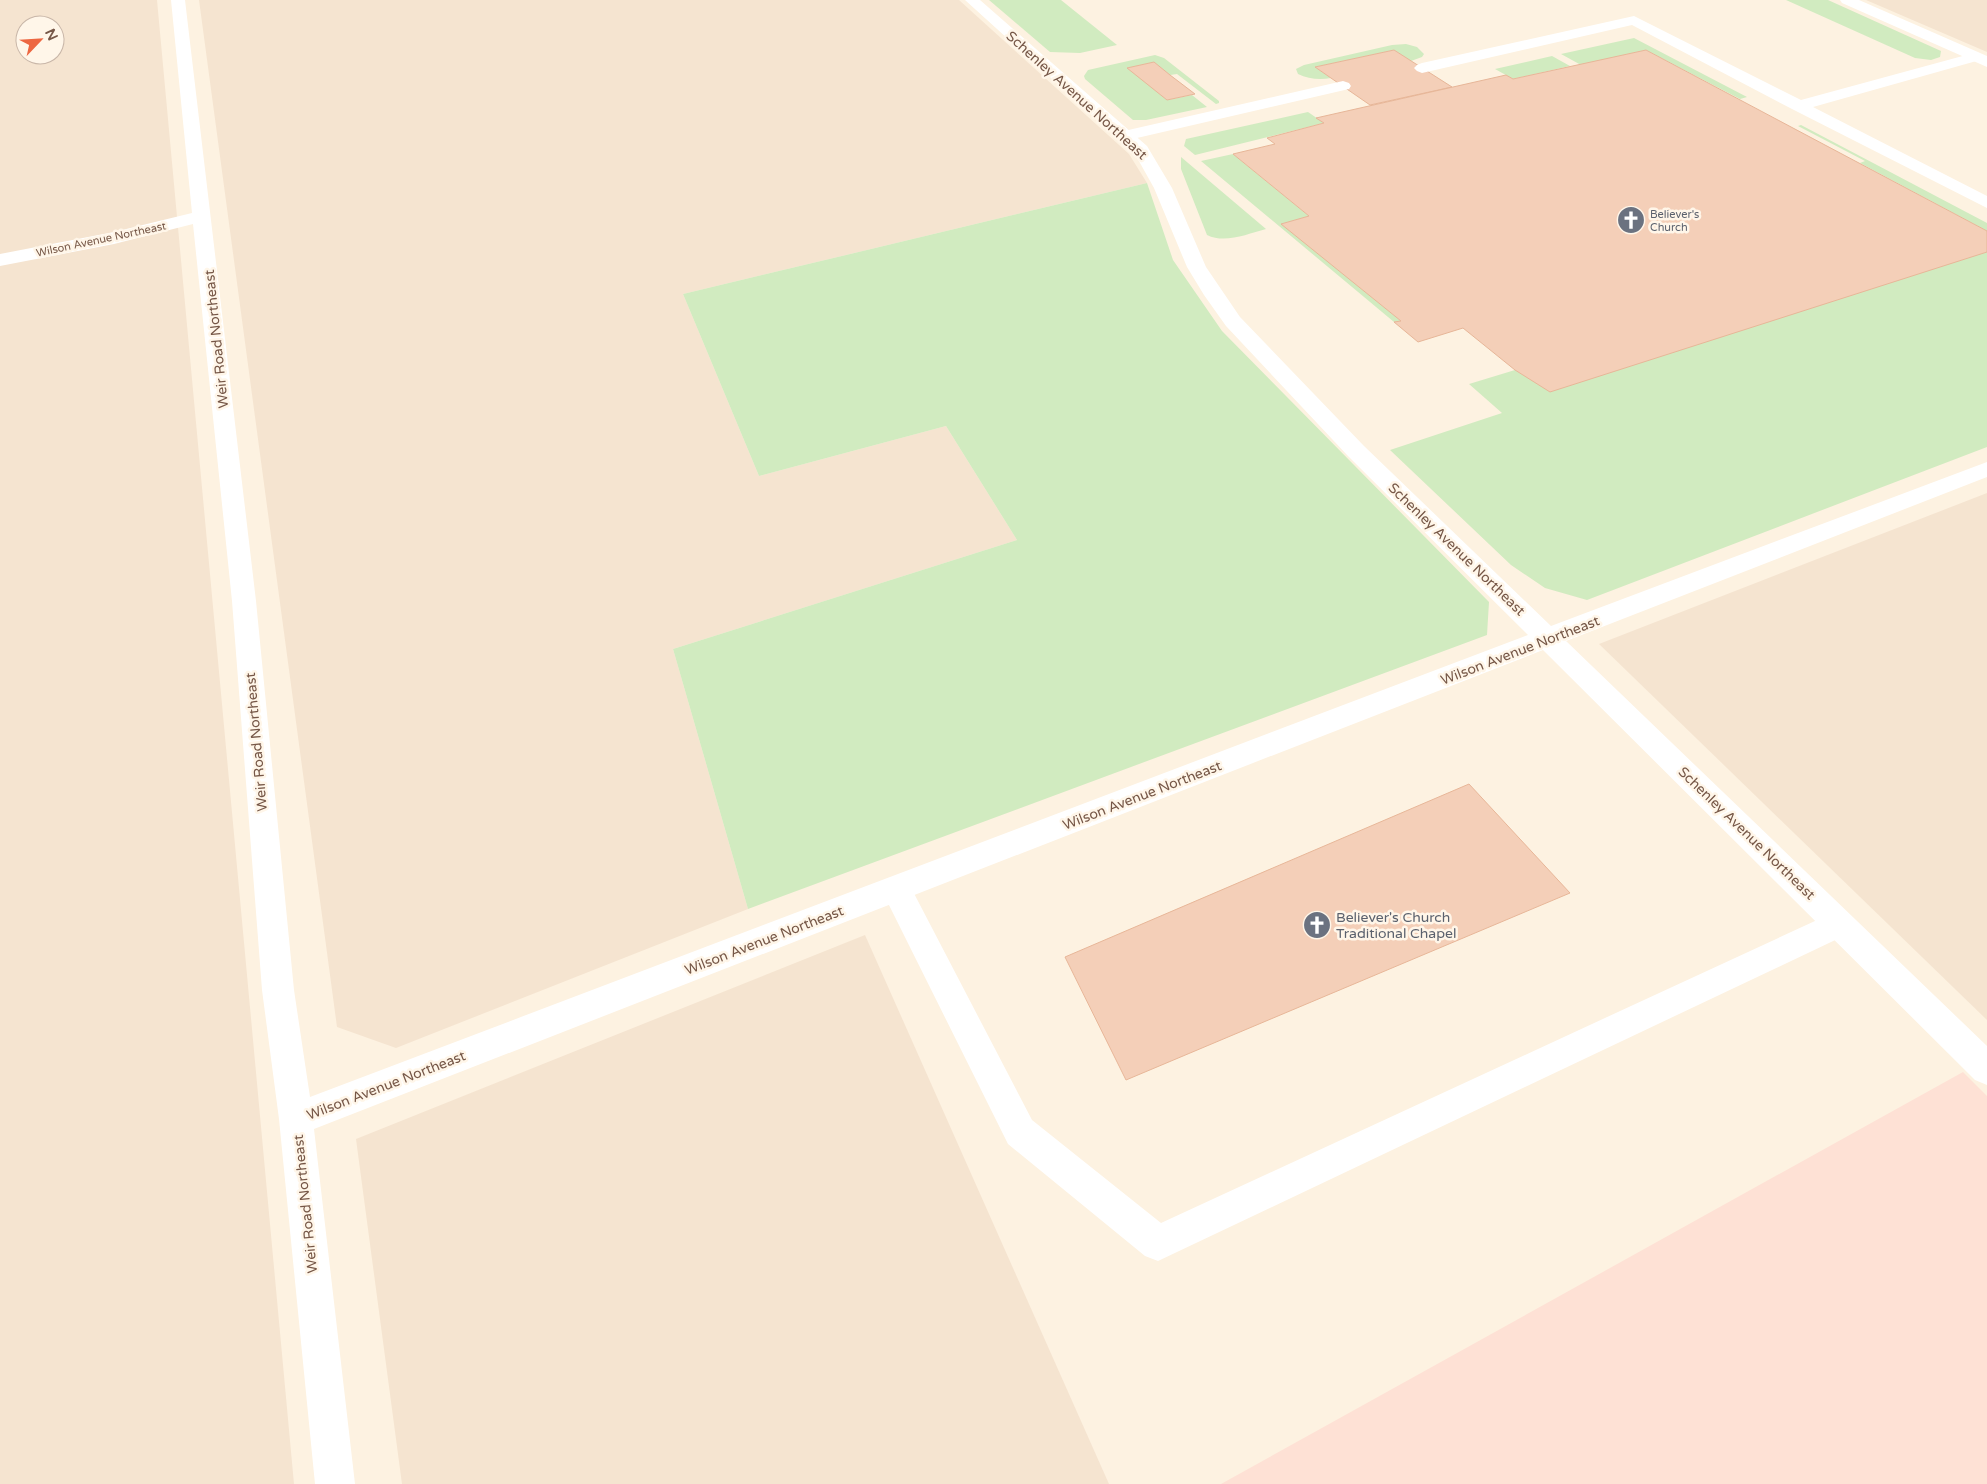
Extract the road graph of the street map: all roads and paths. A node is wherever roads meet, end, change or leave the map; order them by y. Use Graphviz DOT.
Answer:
graph roads {
  1 [pos="178,0"];
  2 [pos="972,0"];
  3 [pos="1847,0"];
  4 [pos="1981,60"];
  5 [pos="1422,68"];
  6 [pos="1343,86"];
  7 [pos="1798,106"];
  8 [pos="1124,136"];
  9 [pos="1987,203"];
  10 [pos="202,216"];
  11 [pos="0,260"];
  12 [pos="1987,469"];
  13 [pos="1549,639"];
  14 [pos="896,889"];
  15 [pos="1840,924"];
  16 [pos="1987,1069"];
  17 [pos="296,1119"];
  18 [pos="335,1484"];
  1 -- 10 [label="street, Weir Road Northeast"];
  2 -- 8 [label="street, Schenley Avenue Northeast"];
  3 -- 4 [label="street"];
  4 -- 7 [label="street"];
  5 -- 7 [label="street"];
  6 -- 8 [label="street"];
  7 -- 9 [label="street"];
  8 -- 13 [label="street, Schenley Avenue Northeast"];
  10 -- 11 [label="street, Wilson Avenue Northeast"];
  10 -- 17 [label="street, Weir Road Northeast"];
  12 -- 13 [label="street, Wilson Avenue Northeast"];
  13 -- 14 [label="street, Wilson Avenue Northeast"];
  13 -- 15 [label="street, Schenley Avenue Northeast"];
  14 -- 15 [label="street"];
  14 -- 17 [label="street, Wilson Avenue Northeast"];
  15 -- 16 [label="street, Schenley Avenue Northeast"];
  17 -- 18 [label="street, Weir Road Northeast"];
}
